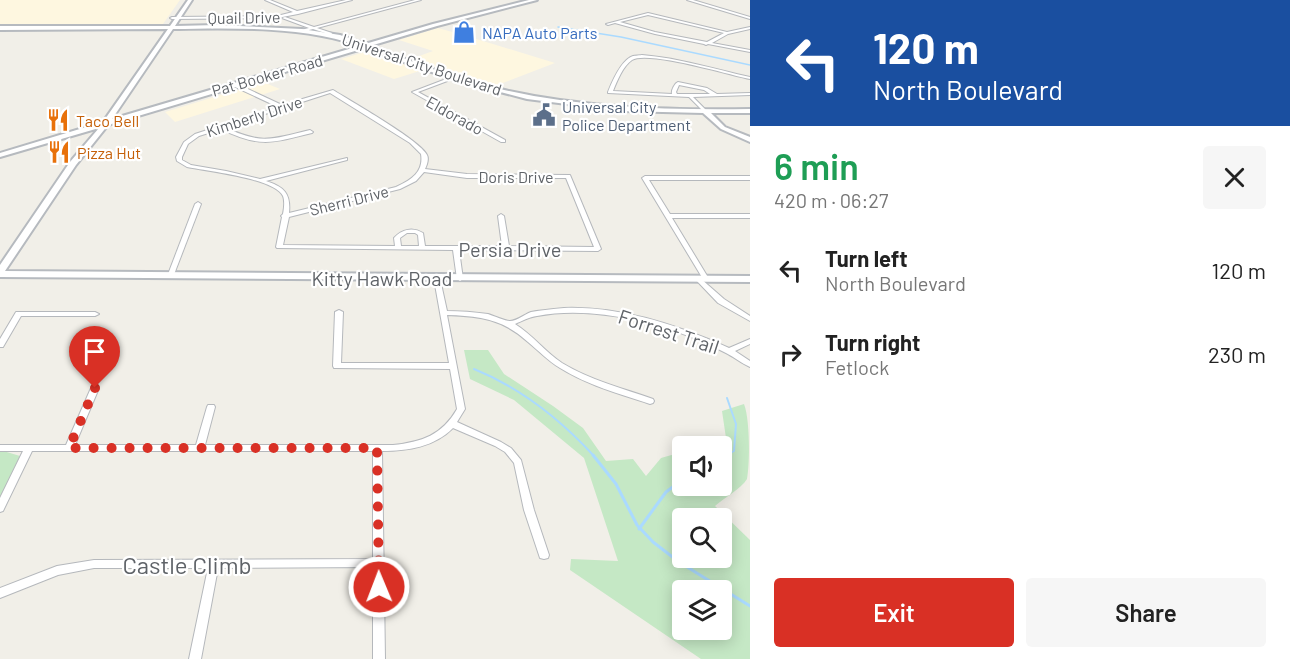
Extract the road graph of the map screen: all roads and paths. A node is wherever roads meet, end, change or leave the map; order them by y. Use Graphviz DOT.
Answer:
graph roads {
  1 [pos="187,0"];
  2 [pos="267,0"];
  3 [pos="350,0"];
  4 [pos="419,0"];
  5 [pos="535,0"];
  6 [pos="689,0"];
  7 [pos="299,13"];
  8 [pos="282,17"];
  9 [pos="175,18"];
  10 [pos="750,18"];
  11 [pos="615,22"];
  12 [pos="608,24"];
  13 [pos="0,27"];
  14 [pos="169,27"];
  15 [pos="315,28"];
  16 [pos="750,28"];
  17 [pos="302,31"];
  18 [pos="727,33"];
  19 [pos="331,34"];
  20 [pos="706,44"];
  21 [pos="366,46"];
  22 [pos="750,51"];
  23 [pos="456,77"];
  24 [pos="750,78"];
  25 [pos="235,85"];
  26 [pos="127,88"];
  27 [pos="750,94"];
  28 [pos="716,95"];
  29 [pos="675,96"];
  30 [pos="690,96"];
  31 [pos="282,107"];
  32 [pos="117,108"];
  33 [pos="147,111"];
  34 [pos="750,111"];
  35 [pos="705,112"];
  36 [pos="103,124"];
  37 [pos="220,127"];
  38 [pos="310,132"];
  39 [pos="53,139"];
  40 [pos="750,140"];
  41 [pos="503,141"];
  42 [pos="85,144"];
  43 [pos="0,155"];
  44 [pos="345,159"];
  45 [pos="422,170"];
  46 [pos="750,178"];
  47 [pos="261,180"];
  48 [pos="198,204"];
  49 [pos="284,216"];
  50 [pos="501,216"];
  51 [pos="669,216"];
  52 [pos="750,216"];
  53 [pos="279,247"];
  54 [pos="398,248"];
  55 [pos="422,248"];
  56 [pos="456,249"];
  57 [pos="506,249"];
  58 [pos="598,249"];
  59 [pos="0,273"];
  60 [pos="170,277"];
  61 [pos="437,279"];
  62 [pos="460,279"];
  63 [pos="702,279"];
  64 [pos="750,279"];
  65 [pos="339,312"];
  66 [pos="443,313"];
  67 [pos="96,314"];
  68 [pos="750,319"];
  69 [pos="509,324"];
  70 [pos="750,342"];
  71 [pos="0,345"];
  72 [pos="729,351"];
  73 [pos="750,364"];
  74 [pos="452,366"];
  75 [pos="95,388"];
  76 [pos="650,401"];
  77 [pos="211,407"];
  78 [pos="453,424"];
  79 [pos="0,448"];
  80 [pos="28,448"];
  81 [pos="69,448"];
  82 [pos="200,448"];
  83 [pos="377,448"];
  84 [pos="0,508"];
  85 [pos="544,555"];
  86 [pos="378,563"];
  87 [pos="214,564"];
  88 [pos="0,593"];
  89 [pos="195,659"];
  90 [pos="379,659"];
  1 -- 9 [label="street, Kitty Hawk Road"];
  2 -- 7 [label="street"];
  3 -- 7 [label="street, Quail Drive"];
  4 -- 15 [label="street"];
  5 -- 21 [label="street, Pat Booker Road"];
  6 -- 10 [label="street"];
  7 -- 8 [label="street, Quail Drive"];
  8 -- 9 [label="street, Quail Drive"];
  8 -- 15 [label="street"];
  9 -- 14 [label="street, Kitty Hawk Road"];
  11 -- 12 [label="street"];
  11 -- 18 [label="street"];
  11 -- 20 [label="street"];
  13 -- 14 [label="street, Universal City Boulevard"];
  14 -- 17 [label="street, Universal City Boulevard"];
  14 -- 26 [label="street, Kitty Hawk Road"];
  15 -- 17 [label="street"];
  15 -- 19 [label="street"];
  16 -- 18 [label="street"];
  17 -- 19 [label="street, Universal City Boulevard"];
  18 -- 20 [label="street"];
  19 -- 21 [label="street, Universal City Boulevard"];
  20 -- 22 [label="street"];
  21 -- 23 [label="street, Universal City Boulevard"];
  21 -- 25 [label="street, Pat Booker Road"];
  23 -- 35 [label="street, Universal City Boulevard"];
  23 -- 41 [label="street, Eldorado"];
  24 -- 29 [label="street"];
  25 -- 31 [label="street"];
  25 -- 33 [label="street, Pat Booker Road"];
  26 -- 32 [label="street, Kitty Hawk Road"];
  26 -- 36 [label="street, Kitty Hawk Road"];
  27 -- 28 [label="street"];
  28 -- 29 [label="street"];
  28 -- 30 [label="street"];
  29 -- 30 [label="street"];
  30 -- 35 [label="street"];
  31 -- 37 [label="street, Kimberly Drive"];
  31 -- 45 [label="street, Kimberly Drive"];
  32 -- 33 [label="street"];
  32 -- 36 [label="street, Kitty Hawk Road"];
  33 -- 36 [label="street, Pat Booker Road"];
  34 -- 35 [label="street, Universal City Boulevard"];
  35 -- 40 [label="street"];
  36 -- 39 [label="street, Pat Booker Road"];
  36 -- 42 [label="street, Kitty Hawk Road"];
  37 -- 38 [label="street"];
  37 -- 47 [label="street, Kimberly Drive"];
  39 -- 42 [label="street"];
  39 -- 43 [label="street, Pat Booker Road"];
  42 -- 59 [label="street, Kitty Hawk Road"];
  44 -- 47 [label="street"];
  45 -- 49 [label="street, Sherri Drive"];
  45 -- 58 [label="street, Doris Drive"];
  46 -- 51 [label="street"];
  47 -- 49 [label="street, Kimberly Drive"];
  48 -- 60 [label="street"];
  49 -- 53 [label="street, Kimberly Drive"];
  50 -- 57 [label="street"];
  51 -- 52 [label="street"];
  51 -- 63 [label="street"];
  53 -- 54 [label="street, Persia Drive"];
  54 -- 55 [label="street, Persia Drive"];
  54 -- 55 [label="street"];
  55 -- 56 [label="street, Persia Drive"];
  56 -- 57 [label="street, Persia Drive"];
  56 -- 62 [label="street"];
  57 -- 58 [label="street, Persia Drive"];
  59 -- 60 [label="street, Kitty Hawk Road"];
  60 -- 61 [label="street, Kitty Hawk Road"];
  61 -- 62 [label="street, Kitty Hawk Road"];
  61 -- 66 [label="street"];
  62 -- 63 [label="street, Kitty Hawk Road"];
  63 -- 64 [label="street, Kitty Hawk Road"];
  63 -- 68 [label="street"];
  65 -- 74 [label="street"];
  66 -- 69 [label="street"];
  66 -- 74 [label="street"];
  67 -- 71 [label="street"];
  69 -- 72 [label="street, Forrest Trail"];
  69 -- 76 [label="street"];
  70 -- 72 [label="street"];
  72 -- 73 [label="street, Forrest Trail"];
  74 -- 78 [label="street"];
  75 -- 81 [label="street"];
  77 -- 82 [label="street"];
  78 -- 83 [label="street"];
  78 -- 85 [label="street"];
  79 -- 80 [label="street"];
  80 -- 81 [label="street"];
  80 -- 84 [label="street"];
  81 -- 82 [label="street"];
  82 -- 83 [label="street"];
  83 -- 86 [label="street"];
  86 -- 87 [label="street, Castle Climb"];
  86 -- 90 [label="street"];
  87 -- 88 [label="street, Castle Climb"];
  87 -- 89 [label="street"];
}
